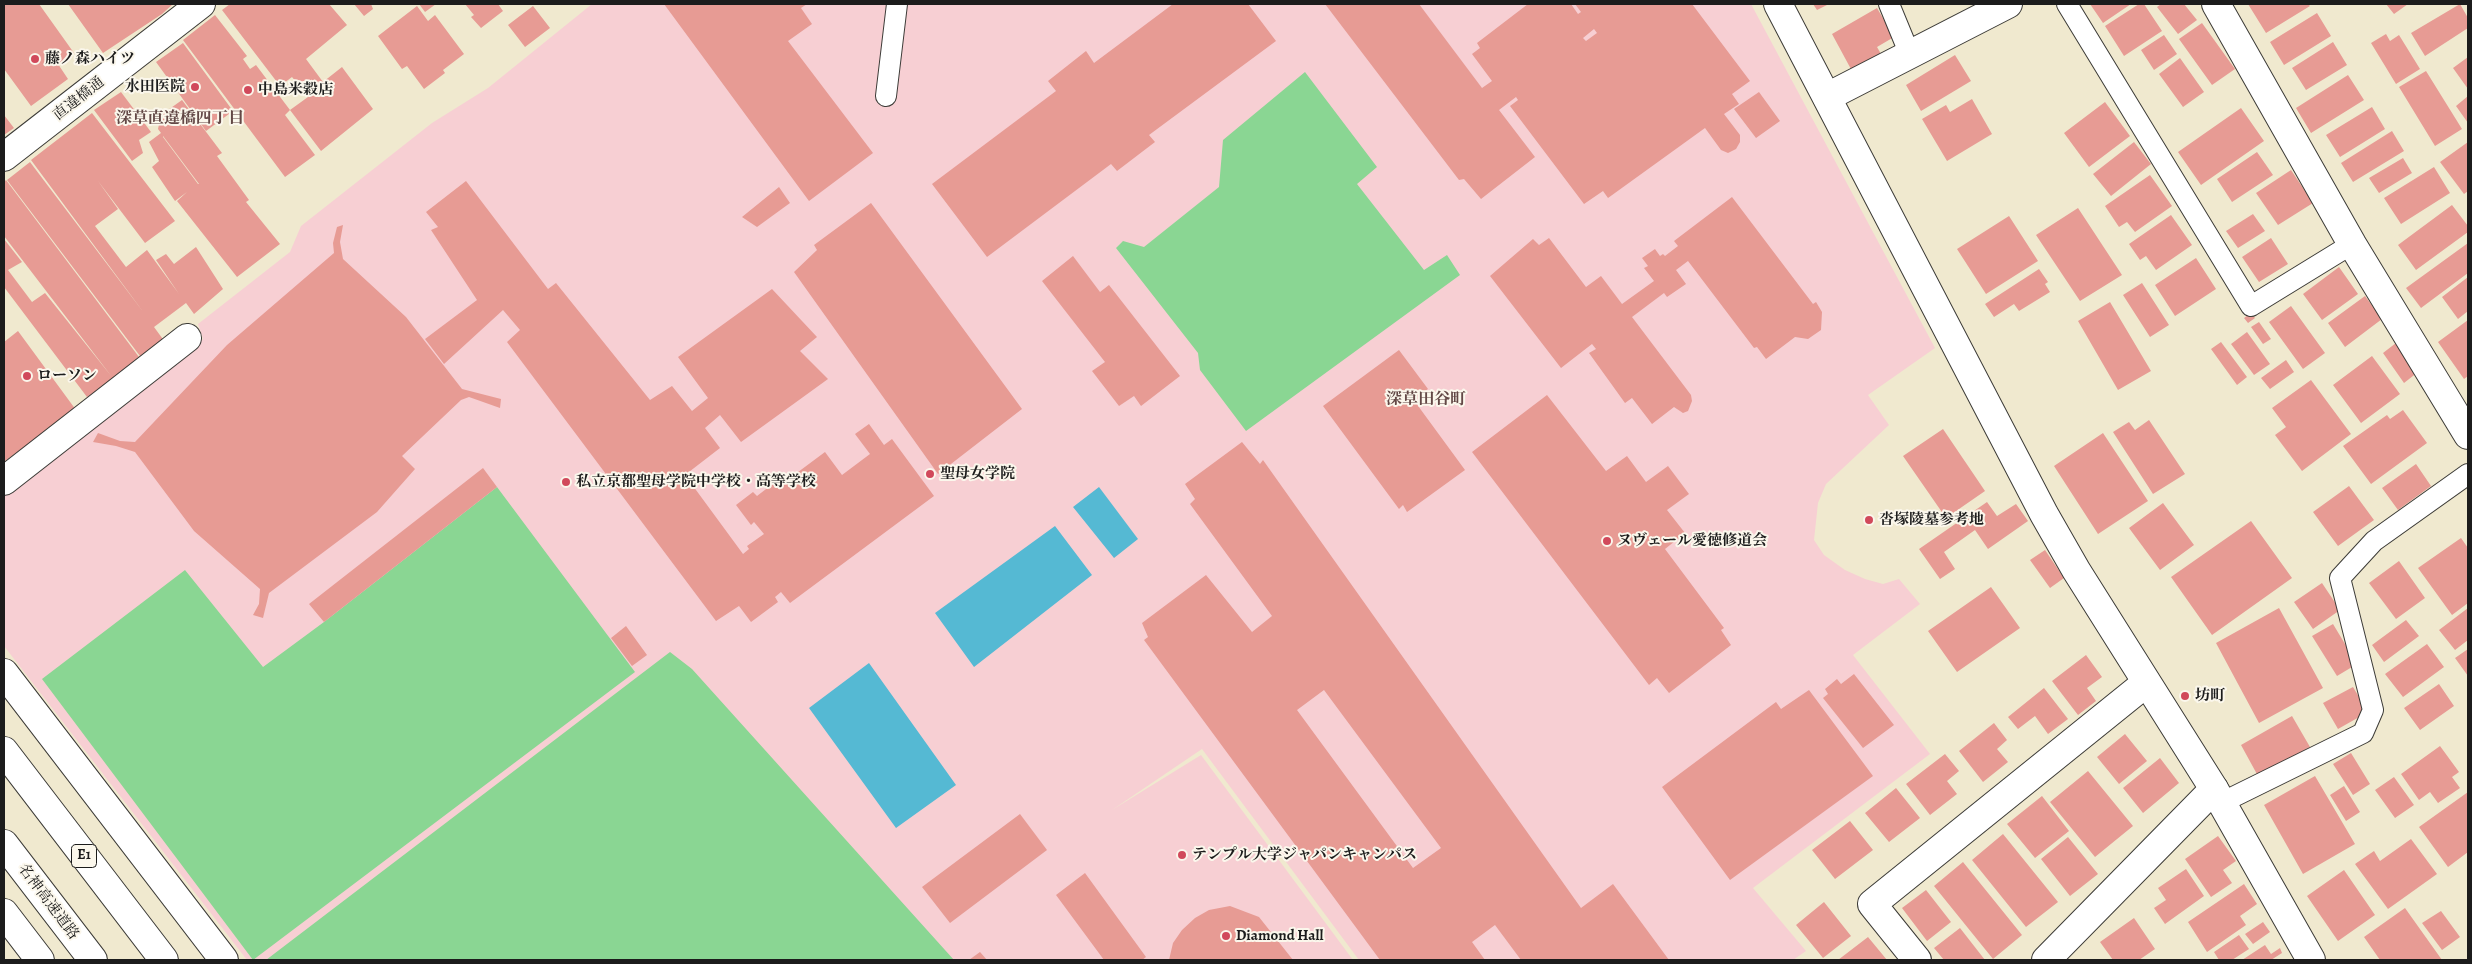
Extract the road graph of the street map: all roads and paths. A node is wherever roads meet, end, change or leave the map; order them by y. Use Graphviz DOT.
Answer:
graph roads {
  1 [pos="201,4"];
  2 [pos="896,4"];
  3 [pos="1778,4"];
  4 [pos="1889,4"];
  5 [pos="2008,4"];
  6 [pos="2067,4"];
  7 [pos="2216,4"];
  8 [pos="1910,55"];
  9 [pos="886,96"];
  10 [pos="1827,97"];
  11 [pos="4,157"];
  12 [pos="2352,244"];
  13 [pos="187,338"];
  14 [pos="2468,435"];
  15 [pos="2468,474"];
  16 [pos="4,481"];
  17 [pos="4,673"];
  18 [pos="2146,683"];
  19 [pos="4,751"];
  20 [pos="2218,796"];
  21 [pos="4,844"];
  22 [pos="4,913"];
  23 [pos="40,960"];
  24 [pos="92,960"];
  25 [pos="164,960"];
  26 [pos="224,960"];
  27 [pos="1917,960"];
  28 [pos="2046,960"];
  29 [pos="2311,960"];
  1 -- 11 [label="main road, 直違橋通"];
  2 -- 9 [label="lane"];
  3 -- 10 [label="main road"];
  4 -- 8 [label="lane"];
  5 -- 8 [label="main road"];
  6 -- 12 [label="lane"];
  7 -- 12 [label="main road"];
  8 -- 10 [label="main road"];
  10 -- 18 [label="main road"];
  12 -- 14 [label="main road"];
  13 -- 16 [label="main road"];
  15 -- 20 [label="lane"];
  17 -- 26 [label="main road"];
  18 -- 20 [label="main road"];
  18 -- 27 [label="main road"];
  19 -- 25 [label="main road, E1"];
  20 -- 28 [label="main road"];
  20 -- 29 [label="main road"];
  21 -- 24 [label="main road, 名神高速道路"];
  22 -- 23 [label="main road"];
}
